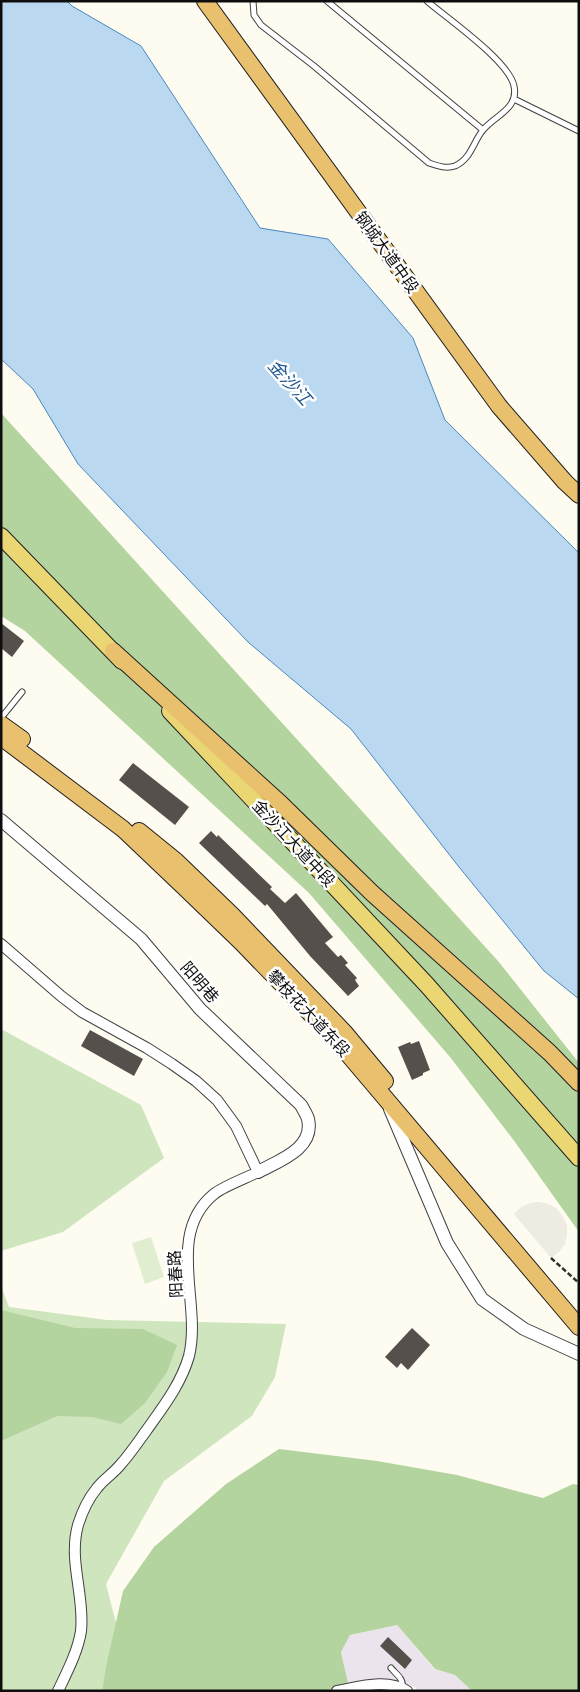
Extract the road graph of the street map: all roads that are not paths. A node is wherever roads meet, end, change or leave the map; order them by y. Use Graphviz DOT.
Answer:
graph roads {
  1 [pos="205,1"];
  2 [pos="253,1"];
  3 [pos="327,1"];
  4 [pos="427,1"];
  5 [pos="514,99"];
  6 [pos="483,130"];
  7 [pos="579,131"];
  8 [pos="579,495"];
  9 [pos="1,536"];
  10 [pos="113,651"];
  11 [pos="22,692"];
  12 [pos="172,708"];
  13 [pos="1,718"];
  14 [pos="1,724"];
  15 [pos="1,737"];
  16 [pos="1,820"];
  17 [pos="1,944"];
  18 [pos="579,1083"];
  19 [pos="385,1097"];
  20 [pos="579,1158"];
  21 [pos="450,1167"];
  22 [pos="258,1172"];
  23 [pos="500,1226"];
  24 [pos="579,1309"];
  25 [pos="579,1327"];
  26 [pos="579,1354"];
  27 [pos="391,1668"];
  28 [pos="405,1689"];
  29 [pos="58,1691"];
  30 [pos="337,1691"];
  1 -- 8 [label="highway, 钢城大道中段"];
  2 -- 6 [label="lane"];
  3 -- 6 [label="lane"];
  4 -- 5 [label="lane"];
  5 -- 6 [label="lane"];
  5 -- 7 [label="lane"];
  9 -- 10 [label="main road"];
  10 -- 12 [label="highway"];
  11 -- 13 [label="lane"];
  12 -- 18 [label="highway"];
  12 -- 20 [label="main road, 金沙江大道中段"];
  14 -- 21 [label="highway, 攀枝花大道东段"];
  15 -- 19 [label="highway, 攀枝花大道东段"];
  16 -- 22 [label="street, 阳明巷"];
  17 -- 22 [label="street"];
  19 -- 21 [label="highway, 攀枝花大道东段"];
  19 -- 26 [label="street"];
  21 -- 23 [label="highway"];
  22 -- 29 [label="street, 阳春路"];
  23 -- 24 [label="highway"];
  23 -- 25 [label="highway"];
  27 -- 28 [label="lane"];
  28 -- 30 [label="street"];
}
